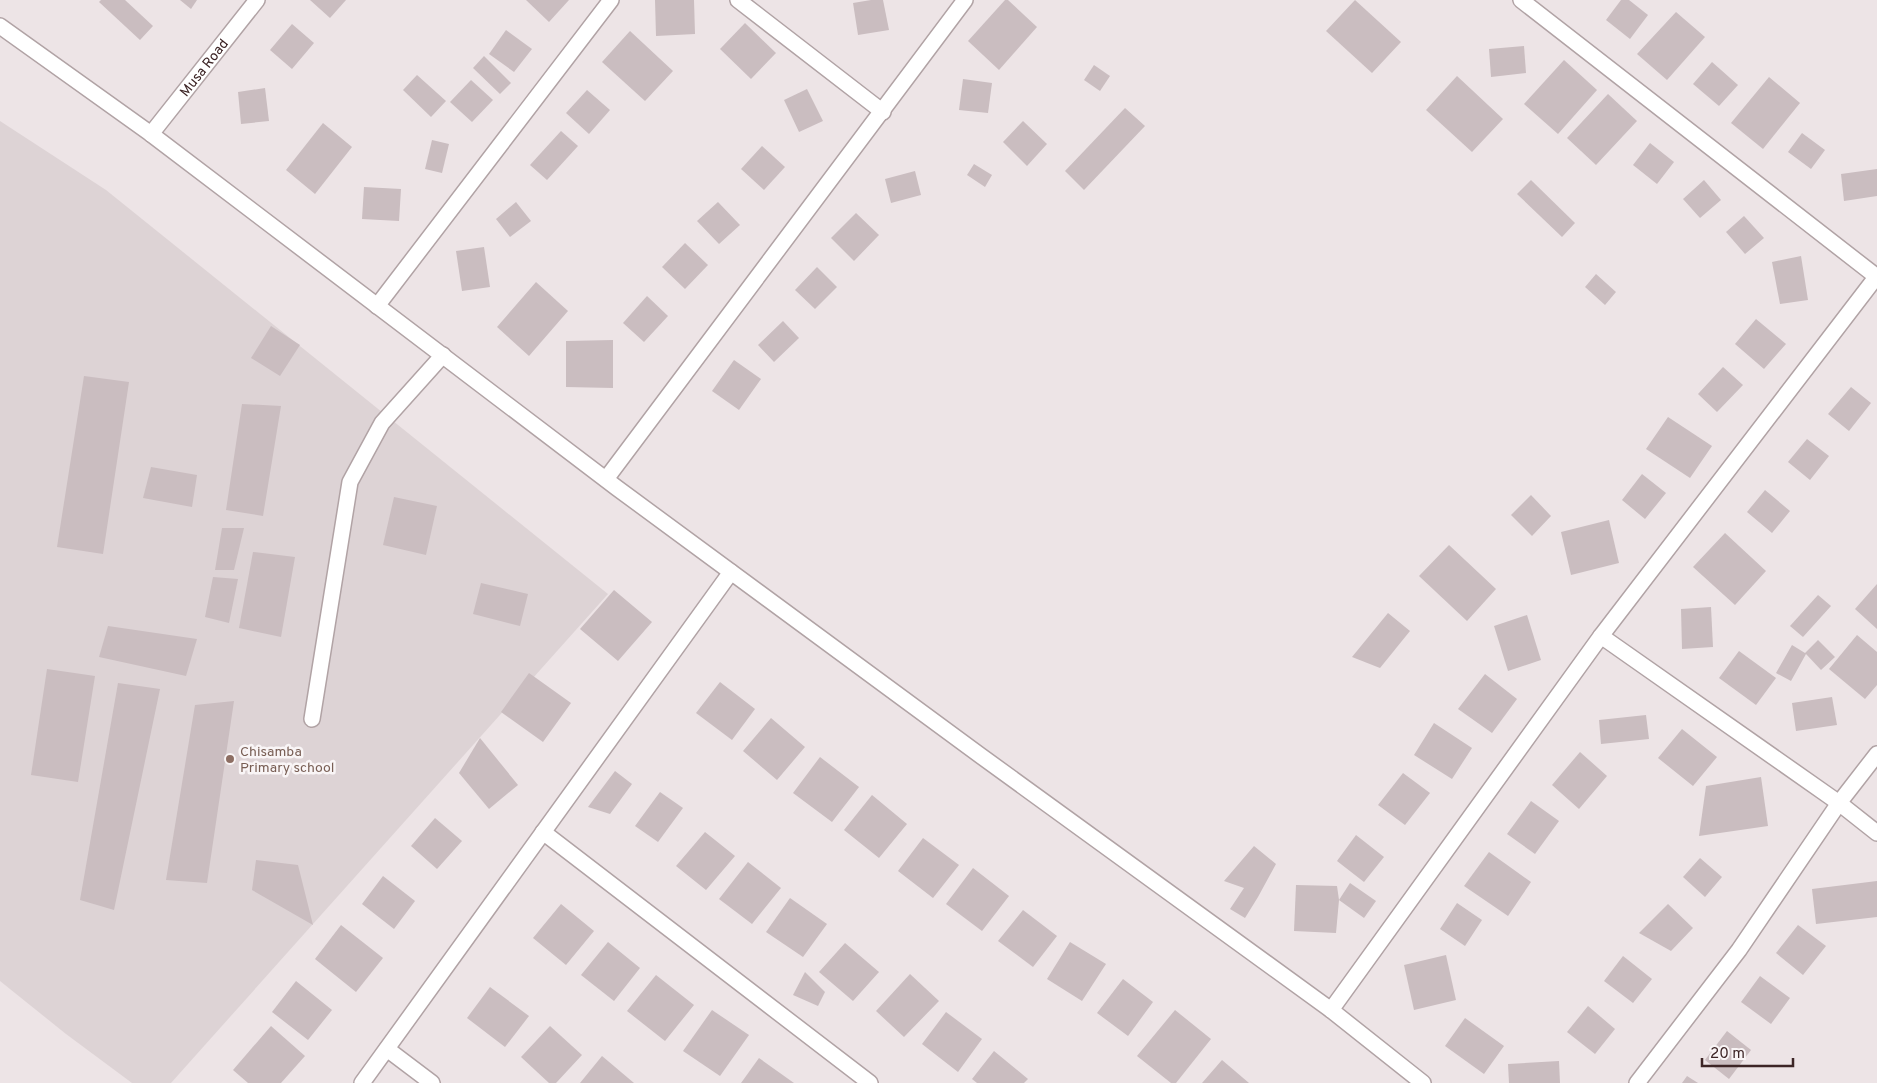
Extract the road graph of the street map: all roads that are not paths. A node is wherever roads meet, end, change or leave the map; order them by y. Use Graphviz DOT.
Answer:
graph roads {
  1 [pos="257,0"];
  2 [pos="611,0"];
  3 [pos="738,0"];
  4 [pos="965,0"];
  5 [pos="1521,0"];
  6 [pos="0,26"];
  7 [pos="882,112"];
  8 [pos="151,134"];
  9 [pos="1877,276"];
  10 [pos="376,306"];
  11 [pos="443,355"];
  12 [pos="606,479"];
  13 [pos="731,572"];
  14 [pos="1601,636"];
  15 [pos="312,719"];
  16 [pos="1877,754"];
  17 [pos="1839,803"];
  18 [pos="543,832"];
  19 [pos="1877,833"];
  20 [pos="1331,1010"];
  21 [pos="388,1049"];
  22 [pos="362,1083"];
  23 [pos="432,1083"];
  24 [pos="870,1083"];
  25 [pos="1423,1083"];
  26 [pos="1637,1083"];
  1 -- 8 [label="street, Musa Road"];
  2 -- 10 [label="street"];
  3 -- 7 [label="street"];
  4 -- 7 [label="street"];
  5 -- 9 [label="street"];
  6 -- 8 [label="street"];
  7 -- 12 [label="street"];
  8 -- 10 [label="street"];
  9 -- 14 [label="street"];
  10 -- 11 [label="street"];
  11 -- 12 [label="street"];
  11 -- 15 [label="street"];
  12 -- 13 [label="street"];
  13 -- 18 [label="street"];
  13 -- 20 [label="street"];
  14 -- 17 [label="street"];
  14 -- 20 [label="street"];
  16 -- 17 [label="street"];
  17 -- 19 [label="street"];
  17 -- 26 [label="street"];
  18 -- 21 [label="street"];
  18 -- 24 [label="street"];
  20 -- 25 [label="street"];
  21 -- 22 [label="street"];
  21 -- 23 [label="street"];
}
